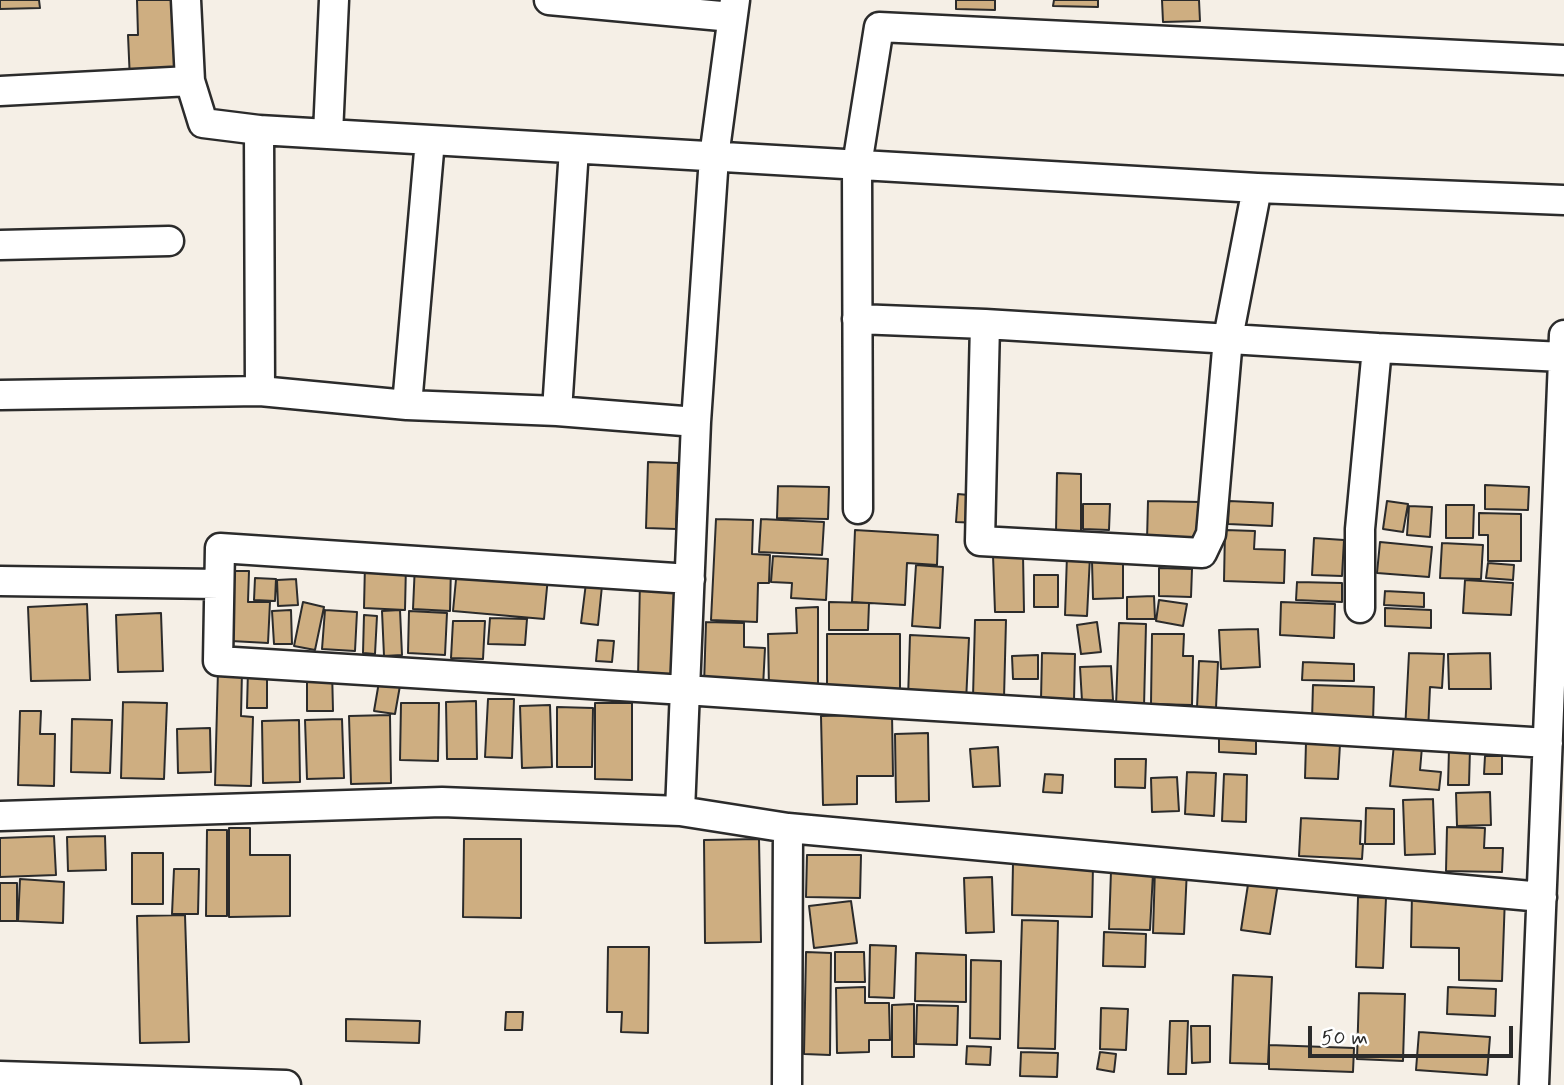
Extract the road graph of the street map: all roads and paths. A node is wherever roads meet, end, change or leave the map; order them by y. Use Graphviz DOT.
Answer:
graph roads {
  1 [pos="186,0"];
  2 [pos="334,0"];
  3 [pos="549,0"];
  4 [pos="733,8"];
  5 [pos="1564,60"];
  6 [pos="190,81"];
  7 [pos="0,91"];
  8 [pos="259,130"];
  9 [pos="328,134"];
  10 [pos="430,140"];
  11 [pos="574,149"];
  12 [pos="714,157"];
  13 [pos="858,165"];
  14 [pos="1257,188"];
  15 [pos="1564,200"];
  16 [pos="169,241"];
  17 [pos="0,245"];
  18 [pos="858,319"];
  19 [pos="985,324"];
  20 [pos="1228,338"];
  21 [pos="1564,346"];
  22 [pos="1377,348"];
  23 [pos="260,390"];
  24 [pos="0,395"];
  25 [pos="407,405"];
  26 [pos="557,411"];
  27 [pos="696,422"];
  28 [pos="1561,470"];
  29 [pos="858,509"];
  30 [pos="690,579"];
  31 [pos="0,580"];
  32 [pos="219,584"];
  33 [pos="1360,608"];
  34 [pos="685,690"];
  35 [pos="1548,743"];
  36 [pos="680,811"];
  37 [pos="0,816"];
  38 [pos="788,828"];
  39 [pos="1542,897"];
  40 [pos="0,1076"];
  41 [pos="149,1083"];
  42 [pos="286,1085"];
  43 [pos="788,1085"];
  44 [pos="1534,1085"];
  1 -- 6 [label="street"];
  2 -- 9 [label="street"];
  3 -- 4 [label="street"];
  4 -- 12 [label="street"];
  5 -- 13 [label="street"];
  6 -- 7 [label="street"];
  6 -- 8 [label="street"];
  8 -- 9 [label="street"];
  8 -- 23 [label="street"];
  9 -- 10 [label="street"];
  10 -- 11 [label="street"];
  10 -- 25 [label="street"];
  11 -- 12 [label="street"];
  11 -- 26 [label="street"];
  12 -- 13 [label="street"];
  12 -- 27 [label="street"];
  13 -- 14 [label="street"];
  13 -- 18 [label="street"];
  14 -- 15 [label="street"];
  14 -- 20 [label="street"];
  16 -- 17 [label="street"];
  18 -- 19 [label="street"];
  18 -- 29 [label="street"];
  19 -- 20 [label="street"];
  19 -- 20 [label="street"];
  20 -- 22 [label="street"];
  21 -- 22 [label="street"];
  21 -- 28 [label="street"];
  22 -- 33 [label="street"];
  23 -- 24 [label="street"];
  23 -- 25 [label="street"];
  25 -- 26 [label="street"];
  26 -- 27 [label="street"];
  27 -- 30 [label="street"];
  28 -- 35 [label="street"];
  30 -- 32 [label="street"];
  30 -- 34 [label="street"];
  31 -- 32 [label="street"];
  32 -- 34 [label="street"];
  34 -- 35 [label="street"];
  34 -- 36 [label="street"];
  35 -- 39 [label="street"];
  36 -- 37 [label="street"];
  36 -- 38 [label="street"];
  38 -- 39 [label="street"];
  38 -- 43 [label="street"];
  39 -- 44 [label="street"];
  40 -- 41 [label="street"];
  41 -- 42 [label="street"];
}
